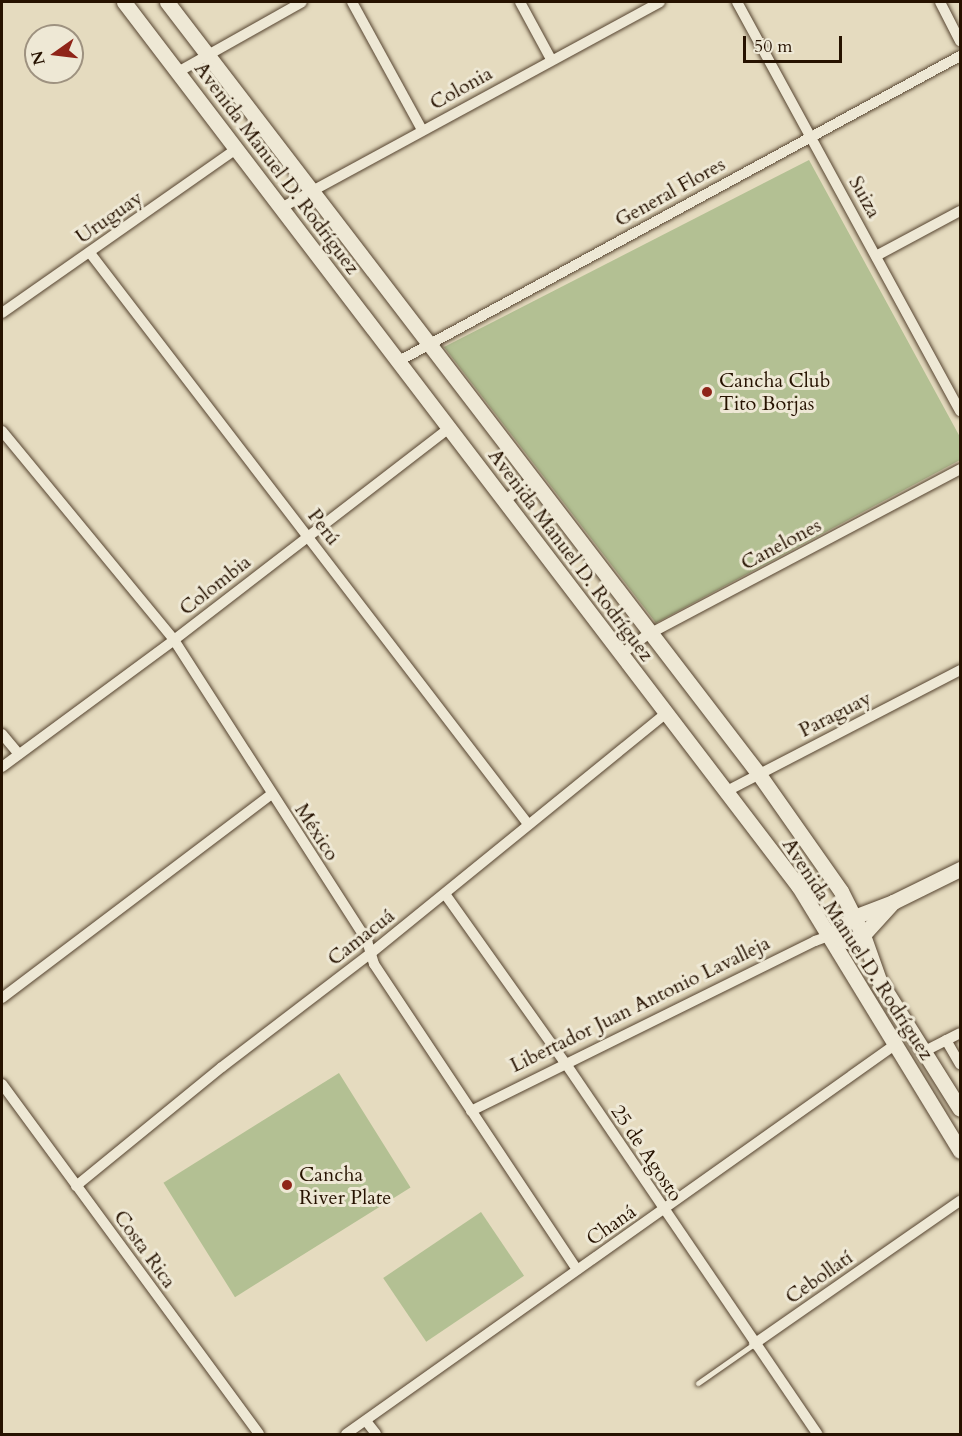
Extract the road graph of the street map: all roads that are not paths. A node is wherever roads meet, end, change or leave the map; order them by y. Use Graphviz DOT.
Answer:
graph roads {
  1 [pos="124,2"];
  2 [pos="167,2"];
  3 [pos="302,2"];
  4 [pos="352,2"];
  5 [pos="520,2"];
  6 [pos="660,2"];
  7 [pos="737,2"];
  8 [pos="940,2"];
  9 [pos="960,41"];
  10 [pos="207,55"];
  11 [pos="960,56"];
  12 [pos="551,59"];
  13 [pos="178,72"];
  14 [pos="422,130"];
  15 [pos="811,136"];
  16 [pos="236,150"];
  17 [pos="311,190"];
  18 [pos="281,208"];
  19 [pos="960,211"];
  20 [pos="90,253"];
  21 [pos="876,256"];
  22 [pos="2,313"];
  23 [pos="429,345"];
  24 [pos="397,362"];
  25 [pos="960,411"];
  26 [pos="448,429"];
  27 [pos="2,431"];
  28 [pos="960,469"];
  29 [pos="532,480"];
  30 [pos="504,501"];
  31 [pos="308,535"];
  32 [pos="649,634"];
  33 [pos="174,640"];
  34 [pos="621,654"];
  35 [pos="960,670"];
  36 [pos="666,713"];
  37 [pos="2,734"];
  38 [pos="19,754"];
  39 [pos="2,767"];
  40 [pos="758,773"];
  41 [pos="727,791"];
  42 [pos="272,794"];
  43 [pos="528,824"];
  44 [pos="960,869"];
  45 [pos="445,894"];
  46 [pos="893,902"];
  47 [pos="854,917"];
  48 [pos="863,934"];
  49 [pos="829,936"];
  50 [pos="371,953"];
  51 [pos="2,998"];
  52 [pos="960,1033"];
  53 [pos="946,1040"];
  54 [pos="896,1044"];
  55 [pos="925,1051"];
  56 [pos="566,1064"];
  57 [pos="960,1064"];
  58 [pos="2,1084"];
  59 [pos="960,1109"];
  60 [pos="471,1111"];
  61 [pos="960,1151"];
  62 [pos="76,1186"];
  63 [pos="960,1201"];
  64 [pos="663,1210"];
  65 [pos="577,1270"];
  66 [pos="753,1344"];
  67 [pos="698,1383"];
  68 [pos="366,1421"];
  69 [pos="259,1434"];
  70 [pos="346,1434"];
  71 [pos="376,1434"];
  72 [pos="817,1434"];
  1 -- 13 [label="street, Avenida Manuel D. Rodríguez"];
  2 -- 10 [label="street, Avenida Manuel D. Rodríguez"];
  3 -- 10 [label="street"];
  4 -- 14 [label="street"];
  5 -- 12 [label="street"];
  6 -- 12 [label="street, Colonia"];
  7 -- 15 [label="street, Suiza"];
  8 -- 9 [label="street"];
  10 -- 13 [label="street"];
  10 -- 17 [label="street, Avenida Manuel D. Rodríguez"];
  11 -- 15 [label="street, General Flores"];
  12 -- 14 [label="street, Colonia"];
  13 -- 16 [label="street, Avenida Manuel D. Rodríguez"];
  14 -- 17 [label="street, Colonia"];
  15 -- 21 [label="street, Suiza"];
  15 -- 23 [label="street, General Flores"];
  16 -- 18 [label="street, Avenida Manuel D. Rodríguez"];
  16 -- 20 [label="street, Uruguay"];
  17 -- 18 [label="street, Colonia"];
  17 -- 23 [label="street, Avenida Manuel D. Rodríguez"];
  18 -- 24 [label="street, Avenida Manuel D. Rodríguez"];
  19 -- 21 [label="street"];
  20 -- 22 [label="street, Uruguay"];
  20 -- 31 [label="street, Perú"];
  21 -- 25 [label="street, Suiza"];
  23 -- 24 [label="street, General Flores"];
  23 -- 29 [label="street, Avenida Manuel D. Rodríguez"];
  24 -- 26 [label="street, Avenida Manuel D. Rodríguez"];
  26 -- 30 [label="street, Avenida Manuel D. Rodríguez"];
  26 -- 31 [label="street, Colombia"];
  27 -- 33 [label="street, México"];
  28 -- 32 [label="street, Canelones"];
  29 -- 30 [label="street"];
  29 -- 32 [label="street, Avenida Manuel D. Rodríguez"];
  30 -- 34 [label="street, Avenida Manuel D. Rodríguez"];
  31 -- 33 [label="street, Colombia"];
  31 -- 43 [label="street, Perú"];
  32 -- 34 [label="street, Canelones"];
  32 -- 40 [label="street, Avenida Manuel D. Rodríguez"];
  33 -- 38 [label="street, Colombia"];
  33 -- 42 [label="street, México"];
  34 -- 36 [label="street, Avenida Manuel D. Rodríguez"];
  35 -- 40 [label="street, Paraguay"];
  36 -- 41 [label="street, Avenida Manuel D. Rodríguez"];
  36 -- 43 [label="street, Camacuá"];
  37 -- 38 [label="street"];
  38 -- 39 [label="street, Colombia"];
  40 -- 41 [label="street, Paraguay"];
  40 -- 47 [label="street, Avenida Manuel D. Rodríguez"];
  41 -- 49 [label="street, Avenida Manuel D. Rodríguez"];
  42 -- 50 [label="street, México"];
  42 -- 51 [label="street"];
  43 -- 45 [label="street, Camacuá"];
  44 -- 46 [label="street, Libertador Juan Antonio Lavalleja"];
  45 -- 50 [label="street, Camacuá"];
  45 -- 56 [label="street, 25 de Agosto"];
  46 -- 47 [label="street, Libertador Juan Antonio Lavalleja"];
  46 -- 48 [label="street, Libertador Juan Antonio Lavalleja"];
  47 -- 48 [label="street, Avenida Manuel D. Rodríguez"];
  47 -- 49 [label="street, Libertador Juan Antonio Lavalleja"];
  48 -- 49 [label="street, Libertador Juan Antonio Lavalleja"];
  48 -- 55 [label="street, Avenida Manuel D. Rodríguez"];
  49 -- 54 [label="street, Avenida Manuel D. Rodríguez"];
  49 -- 56 [label="street, Libertador Juan Antonio Lavalleja"];
  50 -- 60 [label="street, México"];
  50 -- 62 [label="street, Camacuá"];
  52 -- 53 [label="street"];
  53 -- 55 [label="street"];
  53 -- 57 [label="street, Avenida Manuel D. Rodríguez"];
  54 -- 61 [label="street, Avenida Manuel D. Rodríguez"];
  54 -- 64 [label="street, Chaná"];
  55 -- 59 [label="street, Avenida Manuel D. Rodríguez"];
  56 -- 60 [label="street, Libertador Juan Antonio Lavalleja"];
  56 -- 64 [label="street, 25 de Agosto"];
  58 -- 62 [label="street, Costa Rica"];
  60 -- 65 [label="street, México"];
  62 -- 69 [label="street, Costa Rica"];
  63 -- 66 [label="street, Cebollatí"];
  64 -- 65 [label="street, Chaná"];
  64 -- 66 [label="street, 25 de Agosto"];
  65 -- 68 [label="street, Chaná"];
  66 -- 67 [label="lane, Cebollatí"];
  66 -- 72 [label="street, 25 de Agosto"];
  68 -- 70 [label="street, Chaná"];
  68 -- 71 [label="street"];
}
